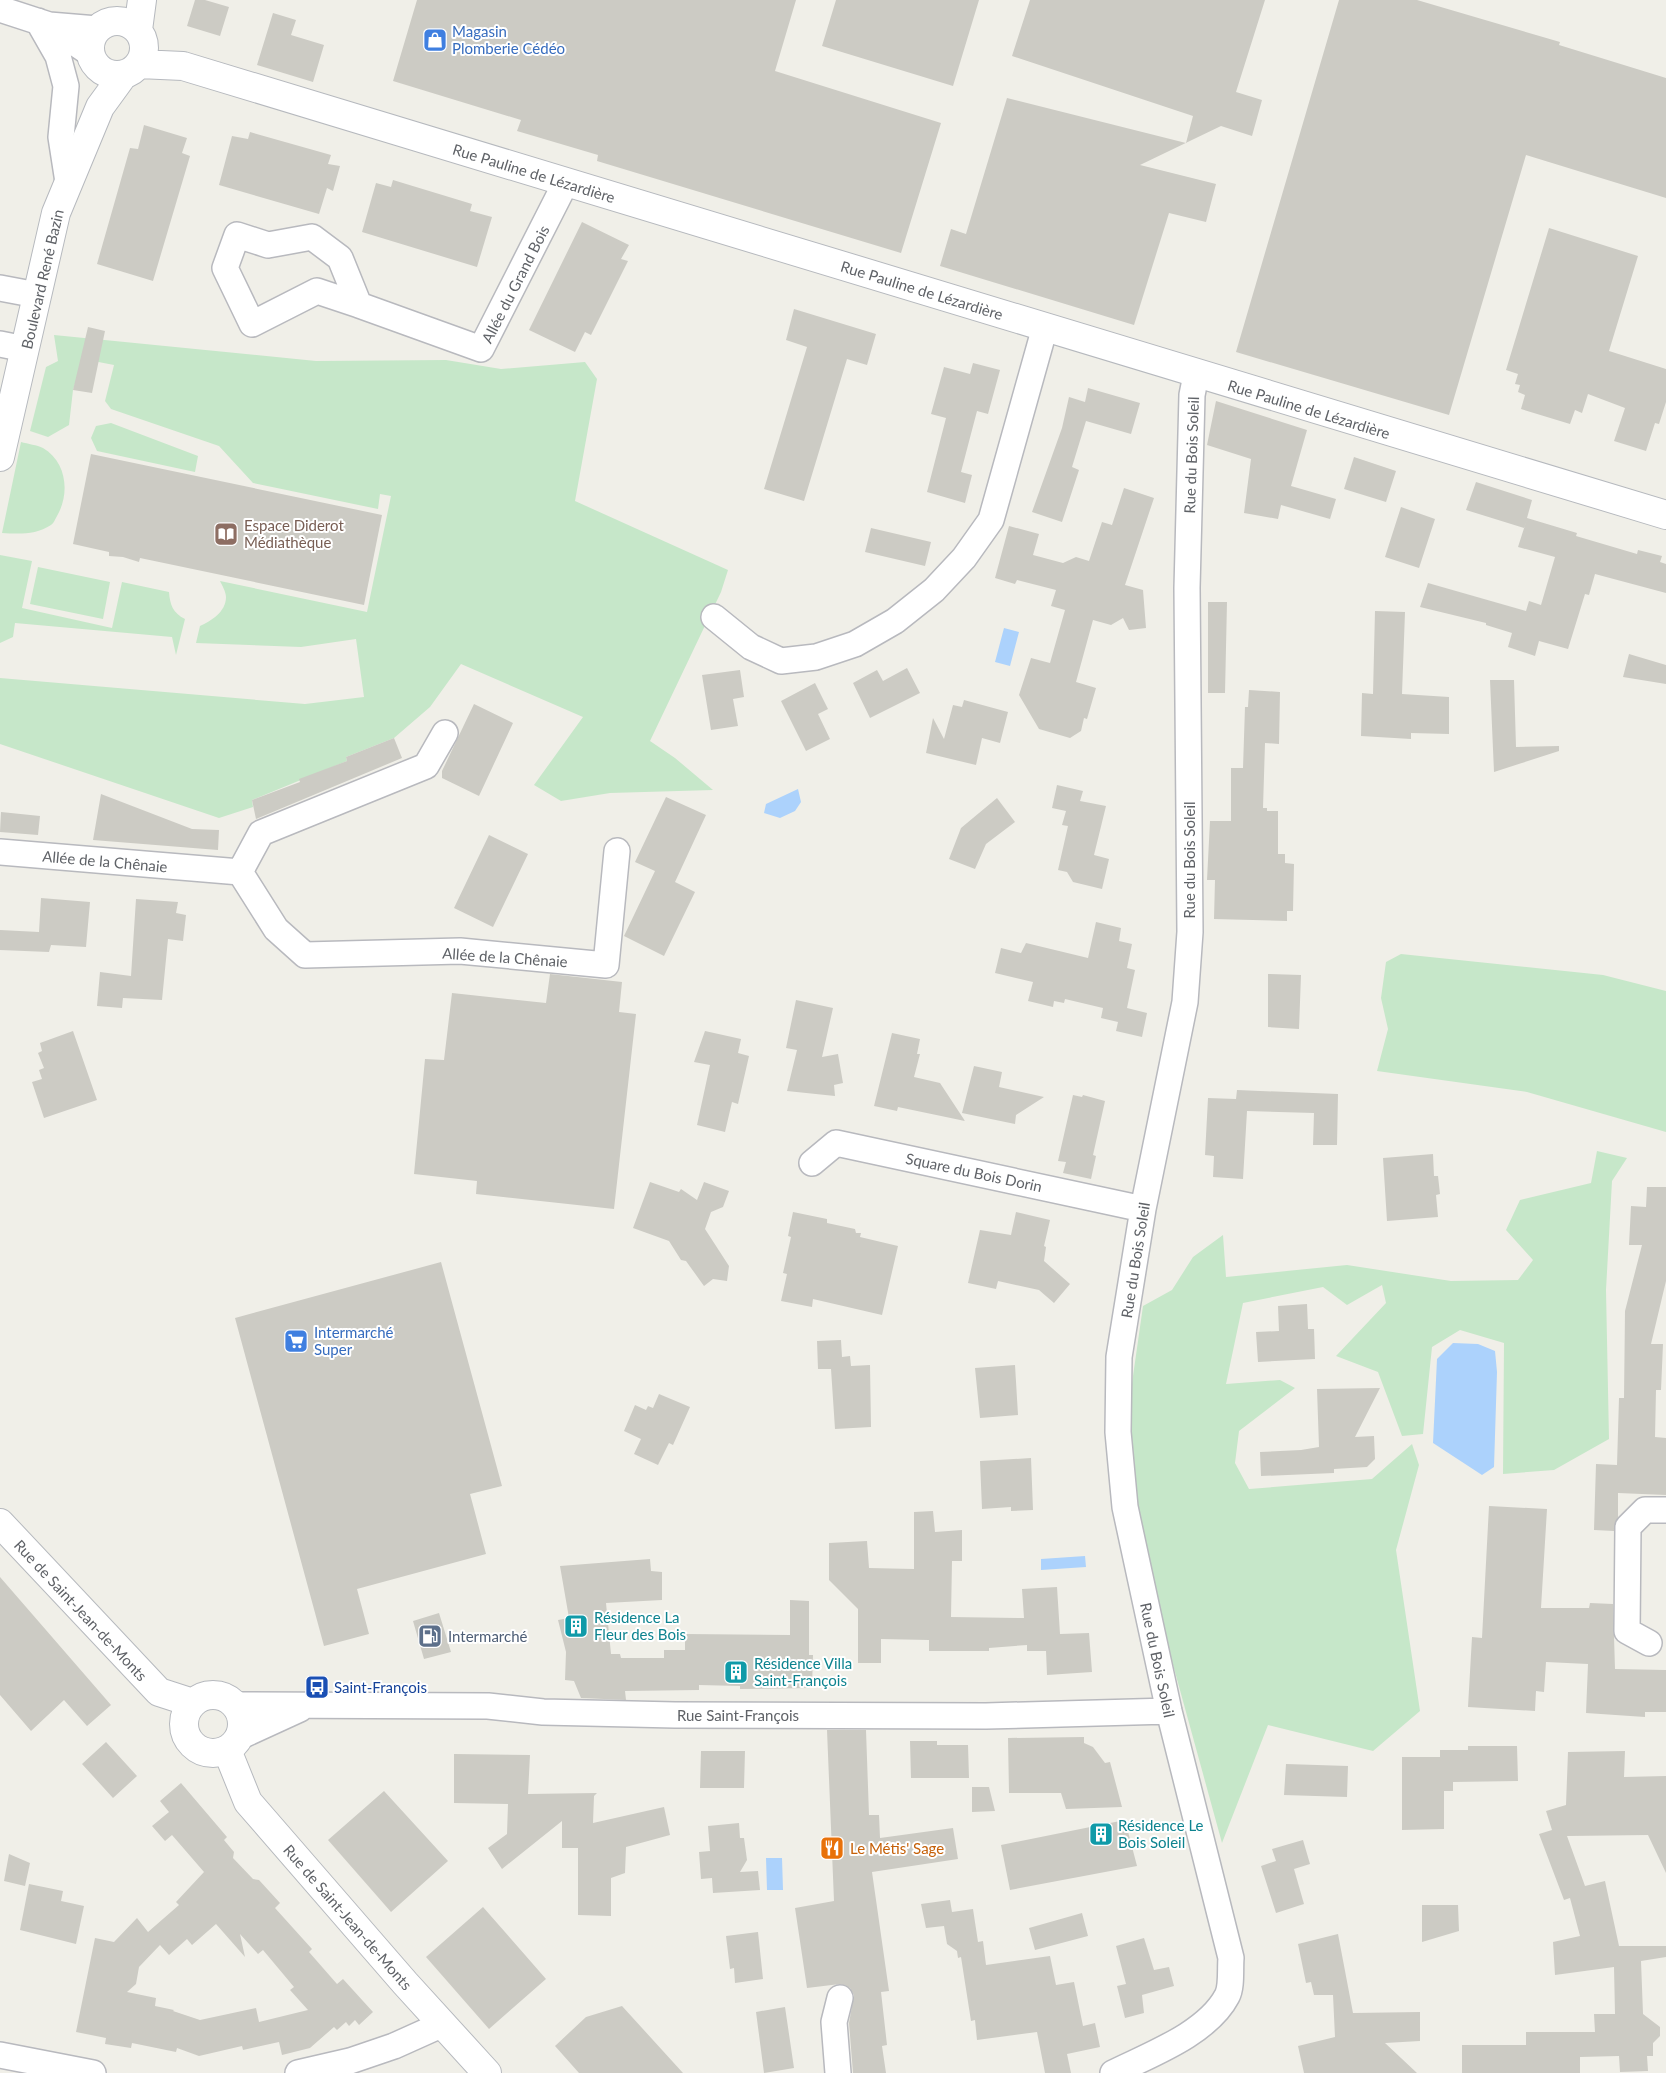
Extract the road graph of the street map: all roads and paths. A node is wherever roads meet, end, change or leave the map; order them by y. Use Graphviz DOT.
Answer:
graph roads {
  1 [pos="142,0"];
  2 [pos="0,9"];
  3 [pos="43,23"];
  4 [pos="120,42"];
  5 [pos="68,182"];
  6 [pos="566,182"];
  7 [pos="0,288"];
  8 [pos="37,295"];
  9 [pos="359,305"];
  10 [pos="1045,328"];
  11 [pos="12,347"];
  12 [pos="1196,375"];
  13 [pos="0,457"];
  14 [pos="1666,515"];
  15 [pos="714,618"];
  16 [pos="444,733"];
  17 [pos="618,851"];
  18 [pos="0,852"];
  19 [pos="240,872"];
  20 [pos="812,1163"];
  21 [pos="1143,1208"];
  22 [pos="1666,1510"];
  23 [pos="0,1523"];
  24 [pos="1649,1643"];
  25 [pos="193,1703"];
  26 [pos="235,1705"];
  27 [pos="307,1706"];
  28 [pos="1169,1711"];
  29 [pos="233,1743"];
  30 [pos="840,1998"];
  31 [pos="443,2024"];
  32 [pos="0,2055"];
  33 [pos="92,2073"];
  34 [pos="298,2073"];
  35 [pos="487,2073"];
  36 [pos="838,2073"];
  37 [pos="1113,2073"];
  1 -- 4 [label="main road, Boulevard René Bazin"];
  2 -- 3 [label="street, Rue Pauline de Lézardière"];
  3 -- 4 [label="street, Rue Pauline de Lézardière"];
  3 -- 5 [label="street"];
  4 -- 5 [label="main road, Boulevard René Bazin"];
  4 -- 6 [label="main road, Rue Pauline de Lézardière"];
  5 -- 8 [label="main road, Boulevard René Bazin"];
  6 -- 9 [label="street, Allée du Grand Bois"];
  6 -- 10 [label="main road, Rue Pauline de Lézardière"];
  7 -- 8 [label="street"];
  8 -- 11 [label="main road, Boulevard René Bazin"];
  9 -- 9 [label="street, Allée du Grand Bois"];
  10 -- 12 [label="main road, Rue Pauline de Lézardière"];
  10 -- 15 [label="street"];
  11 -- 13 [label="main road, Boulevard René Bazin"];
  12 -- 14 [label="main road, Rue Pauline de Lézardière"];
  12 -- 21 [label="street, Rue du Bois Soleil"];
  16 -- 19 [label="street"];
  17 -- 19 [label="street, Allée de la Chênaie"];
  18 -- 19 [label="street, Allée de la Chênaie"];
  20 -- 21 [label="street, Square du Bois Dorin"];
  21 -- 28 [label="street, Rue du Bois Soleil"];
  22 -- 24 [label="street"];
  23 -- 25 [label="main road, Rue de Saint-Jean-de-Monts"];
  25 -- 26 [label="main road"];
  25 -- 29 [label="main road"];
  26 -- 27 [label="street, Rue Saint-François"];
  26 -- 29 [label="main road"];
  27 -- 28 [label="street, Rue Saint-François"];
  27 -- 29 [label="street, Rue Saint-François"];
  28 -- 37 [label="street, Rue du Bois Soleil"];
  29 -- 31 [label="main road, Rue de Saint-Jean-de-Monts"];
  30 -- 36 [label="street"];
  31 -- 34 [label="street"];
  31 -- 35 [label="main road, Rue de Saint-Jean-de-Monts"];
  32 -- 33 [label="street"];
}
